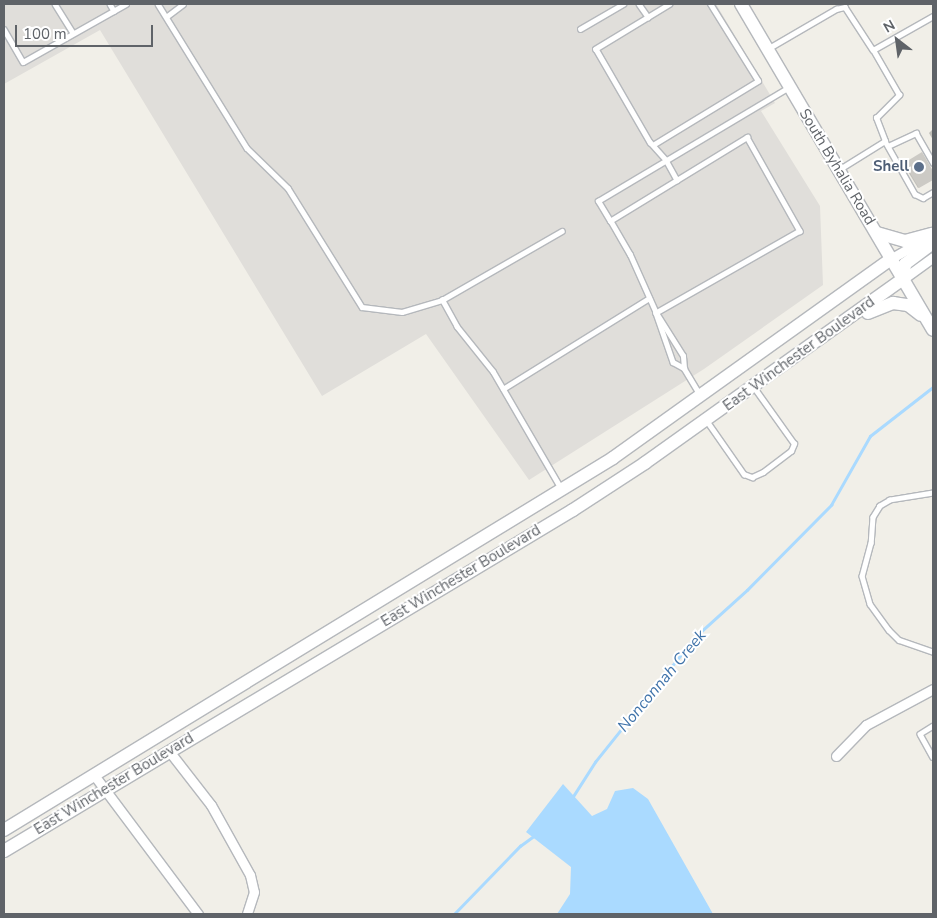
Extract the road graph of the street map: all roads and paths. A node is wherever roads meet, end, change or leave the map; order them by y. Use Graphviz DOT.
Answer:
graph roads {
  1 [pos="55,4"];
  2 [pos="110,4"];
  3 [pos="126,4"];
  4 [pos="158,4"];
  5 [pos="183,4"];
  6 [pos="623,4"];
  7 [pos="639,4"];
  8 [pos="670,4"];
  9 [pos="710,4"];
  10 [pos="741,4"];
  11 [pos="114,11"];
  12 [pos="933,16"];
  13 [pos="166,17"];
  14 [pos="648,17"];
  15 [pos="4,29"];
  16 [pos="580,30"];
  17 [pos="73,33"];
  18 [pos="768,48"];
  19 [pos="873,50"];
  20 [pos="790,86"];
  21 [pos="885,141"];
  22 [pos="653,146"];
  23 [pos="888,146"];
  24 [pos="666,160"];
  25 [pos="933,162"];
  26 [pos="839,169"];
  27 [pos="677,180"];
  28 [pos="933,192"];
  29 [pos="610,221"];
  30 [pos="562,231"];
  31 [pos="877,233"];
  32 [pos="933,237"];
  33 [pos="933,257"];
  34 [pos="892,258"];
  35 [pos="903,279"];
  36 [pos="649,298"];
  37 [pos="442,300"];
  38 [pos="656,313"];
  39 [pos="930,325"];
  40 [pos="684,368"];
  41 [pos="773,373"];
  42 [pos="753,387"];
  43 [pos="503,389"];
  44 [pos="701,396"];
  45 [pos="706,420"];
  46 [pos="561,491"];
  47 [pos="933,493"];
  48 [pos="933,652"];
  49 [pos="933,689"];
  50 [pos="933,726"];
  51 [pos="170,751"];
  52 [pos="836,756"];
  53 [pos="933,757"];
  54 [pos="94,775"];
  55 [pos="104,790"];
  56 [pos="4,830"];
  57 [pos="4,851"];
  58 [pos="198,914"];
  59 [pos="247,914"];
  1 -- 17 [label="lane"];
  2 -- 11 [label="lane"];
  3 -- 11 [label="lane"];
  4 -- 13 [label="lane"];
  5 -- 13 [label="lane"];
  6 -- 16 [label="lane"];
  7 -- 14 [label="lane"];
  8 -- 14 [label="lane"];
  9 -- 22 [label="lane"];
  10 -- 18 [label="main road, South Byhalia Road"];
  11 -- 17 [label="lane"];
  12 -- 19 [label="lane"];
  13 -- 37 [label="lane"];
  14 -- 22 [label="lane"];
  15 -- 17 [label="lane"];
  18 -- 19 [label="lane"];
  18 -- 20 [label="main road, South Byhalia Road"];
  19 -- 21 [label="lane"];
  20 -- 24 [label="lane"];
  20 -- 26 [label="main road, South Byhalia Road"];
  21 -- 23 [label="lane"];
  21 -- 26 [label="lane"];
  22 -- 24 [label="lane"];
  23 -- 25 [label="lane"];
  23 -- 28 [label="lane"];
  24 -- 27 [label="lane"];
  24 -- 29 [label="lane"];
  26 -- 31 [label="main road, South Byhalia Road"];
  27 -- 29 [label="lane"];
  27 -- 38 [label="lane"];
  29 -- 36 [label="lane"];
  30 -- 37 [label="lane"];
  31 -- 32 [label="main road"];
  31 -- 34 [label="main road, South Byhalia Road"];
  32 -- 34 [label="street"];
  32 -- 35 [label="main road"];
  33 -- 35 [label="street"];
  34 -- 35 [label="main road, South Byhalia Road"];
  34 -- 41 [label="main road"];
  34 -- 44 [label="main road, East Winchester Boulevard"];
  35 -- 39 [label="main road, South Byhalia Road"];
  35 -- 41 [label="main road, East Winchester Boulevard"];
  36 -- 38 [label="lane"];
  36 -- 43 [label="lane"];
  37 -- 43 [label="lane"];
  38 -- 40 [label="lane"];
  38 -- 40 [label="lane"];
  39 -- 41 [label="main road"];
  40 -- 44 [label="lane"];
  41 -- 42 [label="main road, East Winchester Boulevard"];
  42 -- 45 [label="main road, East Winchester Boulevard"];
  42 -- 45 [label="lane"];
  43 -- 46 [label="lane"];
  44 -- 45 [label="main road"];
  44 -- 46 [label="main road, East Winchester Boulevard"];
  45 -- 51 [label="main road, East Winchester Boulevard"];
  46 -- 54 [label="main road, East Winchester Boulevard"];
  47 -- 48 [label="lane"];
  49 -- 52 [label="street"];
  50 -- 53 [label="lane"];
  51 -- 55 [label="main road, East Winchester Boulevard"];
  51 -- 59 [label="street"];
  54 -- 55 [label="street"];
  54 -- 56 [label="main road, East Winchester Boulevard"];
  55 -- 57 [label="main road, East Winchester Boulevard"];
  55 -- 58 [label="street"];
}
